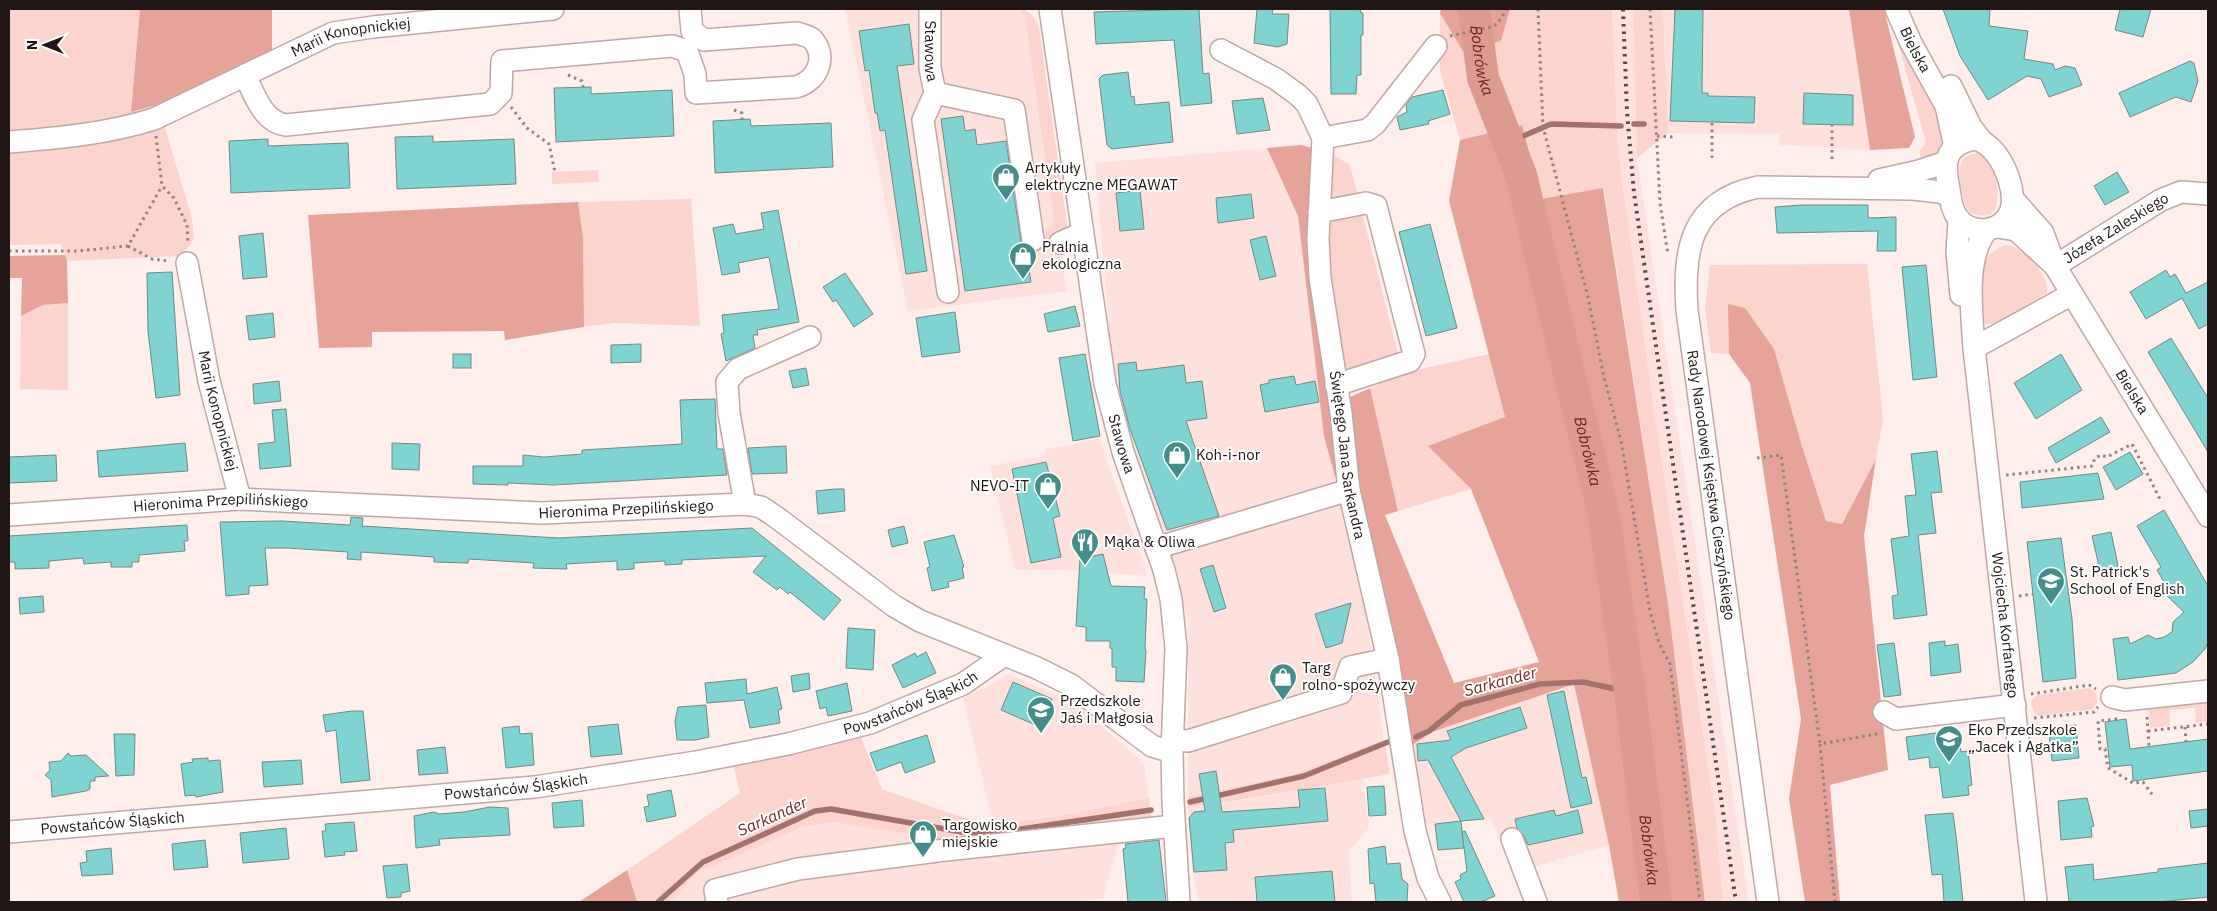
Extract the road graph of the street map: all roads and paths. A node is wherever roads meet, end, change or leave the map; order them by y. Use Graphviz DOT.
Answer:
graph roads {
  1 [pos="553,9"];
  2 [pos="690,9"];
  3 [pos="930,9"];
  4 [pos="1050,9"];
  5 [pos="1507,9"];
  6 [pos="1538,9"];
  7 [pos="1650,9"];
  8 [pos="1896,9"];
  9 [pos="1911,9"];
  10 [pos="511,11"];
  11 [pos="1460,33"];
  12 [pos="1436,46"];
  13 [pos="1221,50"];
  14 [pos="245,75"];
  15 [pos="574,78"];
  16 [pos="583,87"];
  17 [pos="935,92"];
  18 [pos="154,119"];
  19 [pos="1712,122"];
  20 [pos="1832,125"];
  21 [pos="526,128"];
  22 [pos="1657,136"];
  23 [pos="1674,137"];
  24 [pos="1323,138"];
  25 [pos="1981,140"];
  26 [pos="9,142"];
  27 [pos="1950,154"];
  28 [pos="1712,158"];
  29 [pos="1832,159"];
  30 [pos="555,172"];
  31 [pos="162,186"];
  32 [pos="1842,188"];
  33 [pos="2208,194"];
  34 [pos="1950,196"];
  35 [pos="2013,199"];
  36 [pos="1319,212"];
  37 [pos="1959,220"];
  38 [pos="1992,228"];
  39 [pos="1664,230"];
  40 [pos="1082,233"];
  41 [pos="1033,240"];
  42 [pos="1060,243"];
  43 [pos="128,246"];
  44 [pos="9,251"];
  45 [pos="187,263"];
  46 [pos="2055,266"];
  47 [pos="948,292"];
  48 [pos="2072,294"];
  49 [pos="810,337"];
  50 [pos="1974,348"];
  51 [pos="1336,384"];
  52 [pos="1757,458"];
  53 [pos="2002,475"];
  54 [pos="1349,490"];
  55 [pos="240,499"];
  56 [pos="2160,499"];
  57 [pos="745,504"];
  58 [pos="9,515"];
  59 [pos="2208,516"];
  60 [pos="1156,548"];
  61 [pos="2033,594"];
  62 [pos="2017,596"];
  63 [pos="1003,656"];
  64 [pos="1388,659"];
  65 [pos="2208,691"];
  66 [pos="2103,697"];
  67 [pos="2144,698"];
  68 [pos="2021,700"];
  69 [pos="1890,716"];
  70 [pos="2119,718"];
  71 [pos="2031,719"];
  72 [pos="2208,724"];
  73 [pos="2185,727"];
  74 [pos="2148,731"];
  75 [pos="2186,742"];
  76 [pos="1820,744"];
  77 [pos="1172,746"];
  78 [pos="2149,746"];
  79 [pos="2154,797"];
  80 [pos="1174,826"];
  81 [pos="9,832"];
  82 [pos="1512,838"];
  83 [pos="1179,876"];
  84 [pos="717,902"];
  85 [pos="1179,902"];
  86 [pos="1185,902"];
  87 [pos="1440,902"];
  88 [pos="1536,902"];
  89 [pos="1700,902"];
  90 [pos="1768,902"];
  91 [pos="1835,902"];
  92 [pos="2036,902"];
  1 -- 10 [label="street, Marii Konopnickiej"];
  2 -- 14 [label="street"];
  3 -- 17 [label="street, Stawowa"];
  4 -- 40 [label="street, Stawowa"];
  5 -- 11 [label="path"];
  6 -- 89 [label="path"];
  7 -- 22 [label="path"];
  8 -- 27 [label="street, Bielska"];
  9 -- 25 [label="street, Bielska"];
  10 -- 14 [label="street, Marii Konopnickiej"];
  12 -- 24 [label="street"];
  13 -- 24 [label="street, Świętego Jana Sarkandra"];
  14 -- 18 [label="street, Marii Konopnickiej"];
  15 -- 16 [label="path"];
  17 -- 41 [label="street, Stawowa"];
  17 -- 47 [label="street, Stawowa"];
  18 -- 26 [label="street, Marii Konopnickiej"];
  18 -- 31 [label="path"];
  19 -- 28 [label="path"];
  20 -- 29 [label="path"];
  21 -- 30 [label="path"];
  22 -- 23 [label="path"];
  22 -- 39 [label="path"];
  24 -- 36 [label="street, Świętego Jana Sarkandra"];
  25 -- 27 [label="street"];
  25 -- 35 [label="street"];
  27 -- 32 [label="street, Rady Narodowej Księstwa Cieszyńskiego"];
  27 -- 34 [label="street"];
  31 -- 43 [label="path"];
  31 -- 45 [label="path"];
  32 -- 34 [label="street, Rady Narodowej Księstwa Cieszyńskiego"];
  32 -- 90 [label="street, Rady Narodowej Księstwa Cieszyńskiego"];
  33 -- 46 [label="street, Józefa Zaleskiego"];
  34 -- 37 [label="street"];
  35 -- 38 [label="street"];
  35 -- 46 [label="street, Bielska"];
  36 -- 51 [label="street, Świętego Jana Sarkandra"];
  36 -- 51 [label="street"];
  37 -- 38 [label="street"];
  37 -- 50 [label="street, Wojciecha Korfantego"];
  38 -- 46 [label="street, Bielska"];
  38 -- 50 [label="street, Wojciecha Korfantego"];
  40 -- 42 [label="street"];
  40 -- 60 [label="street, Stawowa"];
  43 -- 44 [label="path"];
  43 -- 45 [label="path"];
  45 -- 55 [label="street, Marii Konopnickiej"];
  46 -- 48 [label="street, Bielska"];
  48 -- 50 [label="street"];
  48 -- 59 [label="street, Bielska"];
  49 -- 57 [label="street"];
  50 -- 68 [label="street, Wojciecha Korfantego"];
  51 -- 54 [label="street, Świętego Jana Sarkandra"];
  52 -- 76 [label="path"];
  53 -- 56 [label="path"];
  54 -- 60 [label="street"];
  54 -- 64 [label="street, Świętego Jana Sarkandra"];
  55 -- 57 [label="street, Hieronima Przepilińskiego"];
  55 -- 58 [label="street, Hieronima Przepilińskiego"];
  57 -- 63 [label="street, Hieronima Przepilińskiego"];
  60 -- 77 [label="street, Stawowa"];
  61 -- 62 [label="path"];
  63 -- 77 [label="street, Hieronima Przepilińskiego"];
  63 -- 81 [label="street, Powstańców Śląskich"];
  64 -- 77 [label="street"];
  64 -- 87 [label="street, Świętego Jana Sarkandra"];
  65 -- 67 [label="street"];
  66 -- 67 [label="street"];
  66 -- 68 [label="path"];
  66 -- 71 [label="path"];
  67 -- 74 [label="path"];
  68 -- 69 [label="street"];
  68 -- 92 [label="street, Wojciecha Korfantego"];
  69 -- 76 [label="path"];
  70 -- 79 [label="path"];
  72 -- 73 [label="path"];
  73 -- 74 [label="path"];
  73 -- 75 [label="path"];
  74 -- 78 [label="path"];
  76 -- 91 [label="path"];
  77 -- 80 [label="street, Stawowa"];
  80 -- 83 [label="street, Stawowa"];
  80 -- 84 [label="street"];
  82 -- 88 [label="street"];
  83 -- 85 [label="street, Stawowa"];
  83 -- 86 [label="street, Stawowa"];
}
